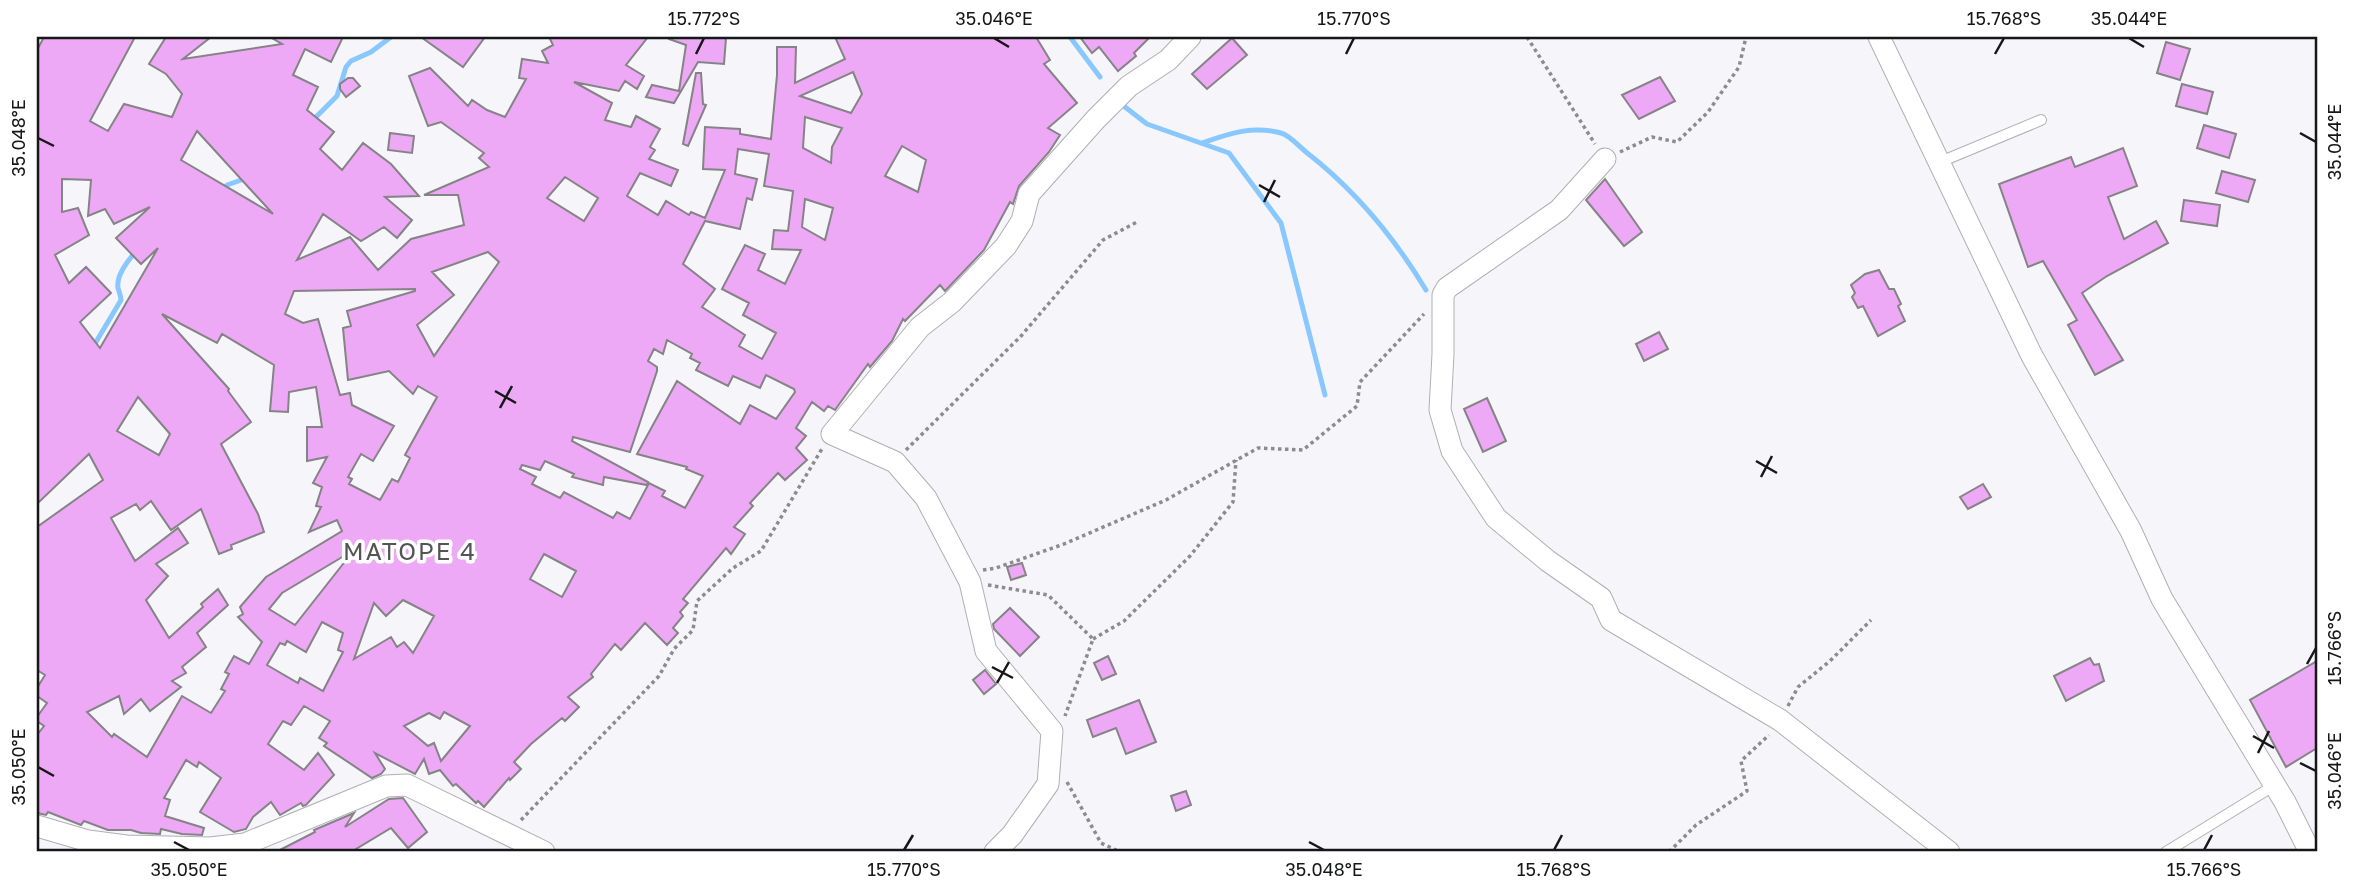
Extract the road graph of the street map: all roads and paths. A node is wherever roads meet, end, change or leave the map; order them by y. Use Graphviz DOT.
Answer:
graph roads {
  1 [pos="1190,37"];
  2 [pos="1527,37"];
  3 [pos="1746,37"];
  4 [pos="1879,37"];
  5 [pos="2041,120"];
  6 [pos="1605,159"];
  7 [pos="1940,162"];
  8 [pos="1137,222"];
  9 [pos="1443,295"];
  10 [pos="832,434"];
  11 [pos="1236,460"];
  12 [pos="895,462"];
  13 [pos="968,578"];
  14 [pos="1871,620"];
  15 [pos="1093,639"];
  16 [pos="1780,720"];
  17 [pos="1052,731"];
  18 [pos="1050,753"];
  19 [pos="2275,785"];
  20 [pos="37,826"];
  21 [pos="507,834"];
  22 [pos="532,850"];
  23 [pos="996,852"];
  24 [pos="1116,852"];
  25 [pos="1669,852"];
  26 [pos="1949,852"];
  27 [pos="2166,852"];
  28 [pos="2310,852"];
  1 -- 10 [label="street"];
  2 -- 6 [label="path"];
  3 -- 6 [label="path"];
  4 -- 7 [label="street"];
  5 -- 7 [label="lane"];
  6 -- 9 [label="street"];
  7 -- 19 [label="street"];
  8 -- 12 [label="path"];
  9 -- 11 [label="path"];
  9 -- 16 [label="street"];
  10 -- 12 [label="street"];
  10 -- 21 [label="path"];
  11 -- 13 [label="path"];
  11 -- 15 [label="path"];
  12 -- 13 [label="street"];
  13 -- 15 [label="path"];
  13 -- 17 [label="street"];
  14 -- 16 [label="path"];
  15 -- 17 [label="path"];
  16 -- 25 [label="path"];
  16 -- 26 [label="street"];
  17 -- 18 [label="street"];
  18 -- 23 [label="street"];
  18 -- 24 [label="path"];
  19 -- 27 [label="lane"];
  19 -- 28 [label="street"];
  20 -- 21 [label="street"];
  21 -- 22 [label="street"];
}
